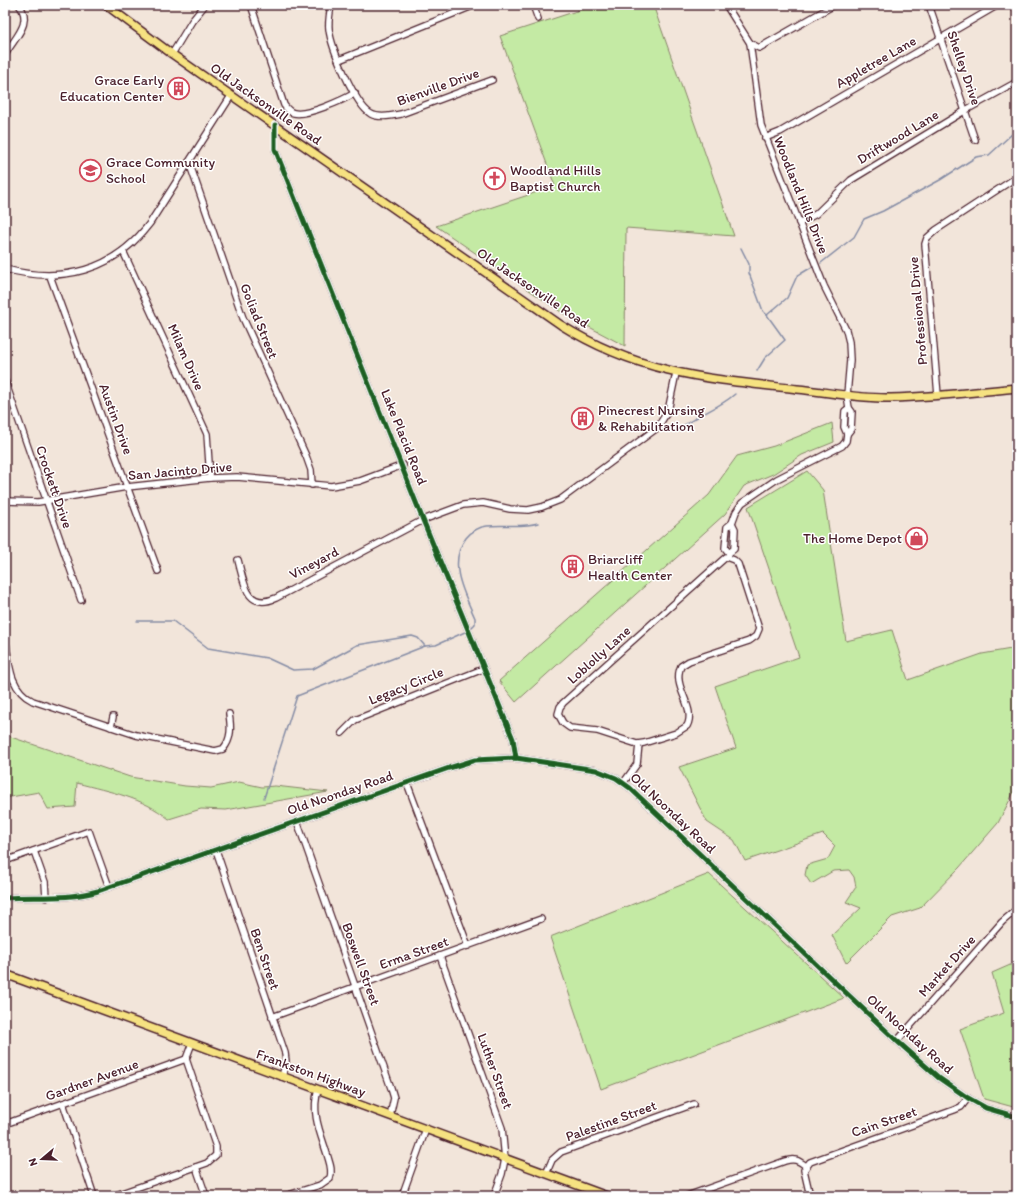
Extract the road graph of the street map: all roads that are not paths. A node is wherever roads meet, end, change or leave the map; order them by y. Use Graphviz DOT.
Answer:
graph roads {
  1 [pos="19,5"];
  2 [pos="106,5"];
  3 [pos="205,5"];
  4 [pos="251,5"];
  5 [pos="331,5"];
  6 [pos="475,5"];
  7 [pos="533,5"];
  8 [pos="726,5"];
  9 [pos="834,5"];
  10 [pos="930,5"];
  11 [pos="998,5"];
  12 [pos="538,18"];
  13 [pos="940,38"];
  14 [pos="750,43"];
  15 [pos="172,54"];
  16 [pos="5,55"];
  17 [pos="339,60"];
  18 [pos="492,80"];
  19 [pos="1017,82"];
  20 [pos="355,93"];
  21 [pos="231,96"];
  22 [pos="966,110"];
  23 [pos="275,125"];
  24 [pos="765,138"];
  25 [pos="975,140"];
  26 [pos="189,162"];
  27 [pos="1017,176"];
  28 [pos="800,223"];
  29 [pos="123,250"];
  30 [pos="5,269"];
  31 [pos="50,276"];
  32 [pos="676,372"];
  33 [pos="5,382"];
  34 [pos="1017,388"];
  35 [pos="847,395"];
  36 [pos="938,395"];
  37 [pos="402,466"];
  38 [pos="210,478"];
  39 [pos="312,485"];
  40 [pos="128,486"];
  41 [pos="5,501"];
  42 [pos="47,501"];
  43 [pos="423,520"];
  44 [pos="728,555"];
  45 [pos="238,560"];
  46 [pos="158,571"];
  47 [pos="81,600"];
  48 [pos="5,636"];
  49 [pos="483,669"];
  50 [pos="229,714"];
  51 [pos="113,717"];
  52 [pos="111,727"];
  53 [pos="342,733"];
  54 [pos="640,744"];
  55 [pos="516,758"];
  56 [pos="624,782"];
  57 [pos="407,783"];
  58 [pos="297,821"];
  59 [pos="216,850"];
  60 [pos="34,851"];
  61 [pos="5,861"];
  62 [pos="109,887"];
  63 [pos="5,898"];
  64 [pos="46,898"];
  65 [pos="1017,909"];
  66 [pos="541,919"];
  67 [pos="468,946"];
  68 [pos="440,956"];
  69 [pos="5,974"];
  70 [pos="356,987"];
  71 [pos="272,1017"];
  72 [pos="897,1040"];
  73 [pos="192,1043"];
  74 [pos="186,1059"];
  75 [pos="282,1077"];
  76 [pos="318,1090"];
  77 [pos="968,1098"];
  78 [pos="63,1103"];
  79 [pos="694,1104"];
  80 [pos="390,1116"];
  81 [pos="1017,1117"];
  82 [pos="5,1124"];
  83 [pos="426,1129"];
  84 [pos="505,1159"];
  85 [pos="806,1166"];
  86 [pos="196,1167"];
  87 [pos="546,1174"];
  88 [pos="94,1196"];
  89 [pos="113,1196"];
  90 [pos="206,1196"];
  91 [pos="285,1196"];
  92 [pos="402,1196"];
  93 [pos="494,1196"];
  94 [pos="607,1196"];
  95 [pos="687,1196"];
  96 [pos="810,1196"];
  1 -- 16 [label="street"];
  2 -- 15 [label="main road, Old Jacksonville Road"];
  3 -- 15 [label="street"];
  4 -- 20 [label="street"];
  5 -- 17 [label="street, Bienville Drive"];
  6 -- 17 [label="street"];
  7 -- 12 [label="street"];
  8 -- 14 [label="street, Woodland Hills Drive"];
  9 -- 14 [label="street"];
  10 -- 13 [label="street, Shelley Drive"];
  11 -- 13 [label="street, Appletree Lane"];
  13 -- 22 [label="street, Shelley Drive"];
  13 -- 24 [label="street, Appletree Lane"];
  14 -- 24 [label="street, Woodland Hills Drive"];
  15 -- 21 [label="main road, Old Jacksonville Road"];
  17 -- 20 [label="street, Bienville Drive"];
  18 -- 20 [label="street, Bienville Drive"];
  19 -- 22 [label="street, Driftwood Lane"];
  21 -- 23 [label="main road, Old Jacksonville Road"];
  21 -- 26 [label="street"];
  22 -- 25 [label="street, Shelley Drive"];
  22 -- 28 [label="street, Driftwood Lane"];
  23 -- 32 [label="main road, Old Jacksonville Road"];
  23 -- 37 [label="street, Lake Placid Road"];
  24 -- 28 [label="street, Woodland Hills Drive"];
  26 -- 29 [label="street"];
  26 -- 39 [label="street, Goliad Street"];
  27 -- 36 [label="street, Professional Drive"];
  28 -- 35 [label="street, Woodland Hills Drive"];
  29 -- 31 [label="street"];
  29 -- 38 [label="street, Milam Drive"];
  30 -- 31 [label="street"];
  31 -- 40 [label="street, Austin Drive"];
  32 -- 35 [label="main road, Old Jacksonville Road"];
  32 -- 43 [label="street"];
  33 -- 42 [label="street, Crockett Drive"];
  34 -- 36 [label="main road, Old Jacksonville Road"];
  35 -- 36 [label="main road, Old Jacksonville Road"];
  35 -- 44 [label="street"];
  37 -- 39 [label="street, San Jacinto Drive"];
  37 -- 43 [label="street, Lake Placid Road"];
  38 -- 39 [label="street, San Jacinto Drive"];
  38 -- 40 [label="street, San Jacinto Drive"];
  40 -- 42 [label="street, San Jacinto Drive"];
  40 -- 46 [label="street, Austin Drive"];
  41 -- 42 [label="street, San Jacinto Drive"];
  42 -- 47 [label="street, Crockett Drive"];
  43 -- 45 [label="street, Vineyard"];
  43 -- 49 [label="street, Lake Placid Road"];
  44 -- 54 [label="street"];
  44 -- 54 [label="street, Loblolly Lane"];
  48 -- 52 [label="street"];
  49 -- 53 [label="street, Legacy Circle"];
  49 -- 55 [label="street, Lake Placid Road"];
  50 -- 52 [label="street"];
  51 -- 52 [label="street"];
  54 -- 56 [label="street"];
  55 -- 56 [label="street, Old Noonday Road"];
  55 -- 57 [label="street, Old Noonday Road"];
  56 -- 72 [label="street, Old Noonday Road"];
  57 -- 58 [label="street, Old Noonday Road"];
  57 -- 67 [label="street"];
  58 -- 59 [label="street, Old Noonday Road"];
  58 -- 70 [label="street, Boswell Street"];
  59 -- 62 [label="street, Old Noonday Road"];
  59 -- 71 [label="street, Ben Street"];
  60 -- 61 [label="street"];
  60 -- 62 [label="street"];
  60 -- 64 [label="street"];
  62 -- 64 [label="street, Old Noonday Road"];
  63 -- 64 [label="street, Old Noonday Road"];
  65 -- 72 [label="street, Market Drive"];
  66 -- 67 [label="street, Erma Street"];
  67 -- 68 [label="street, Erma Street"];
  68 -- 70 [label="street, Erma Street"];
  68 -- 84 [label="street, Luther Street"];
  69 -- 73 [label="main road, Frankston Highway"];
  70 -- 71 [label="street, Erma Street"];
  70 -- 80 [label="street, Boswell Street"];
  71 -- 75 [label="street, Ben Street"];
  72 -- 77 [label="street, Old Noonday Road"];
  73 -- 74 [label="street"];
  73 -- 75 [label="main road, Frankston Highway"];
  74 -- 78 [label="street, Gardner Avenue"];
  74 -- 86 [label="street"];
  75 -- 76 [label="main road, Frankston Highway"];
  76 -- 80 [label="main road, Frankston Highway"];
  76 -- 91 [label="street"];
  77 -- 81 [label="street, Old Noonday Road"];
  77 -- 85 [label="street, Cain Street"];
  78 -- 82 [label="street, Gardner Avenue"];
  78 -- 88 [label="street"];
  79 -- 87 [label="street, Palestine Street"];
  80 -- 83 [label="main road, Frankston Highway"];
  83 -- 84 [label="main road, Frankston Highway"];
  83 -- 92 [label="street"];
  84 -- 87 [label="main road, Frankston Highway"];
  84 -- 93 [label="street, Luther Street"];
  85 -- 95 [label="street"];
  85 -- 96 [label="street"];
  86 -- 89 [label="street"];
  86 -- 90 [label="street"];
  87 -- 94 [label="main road, Frankston Highway"];
}
